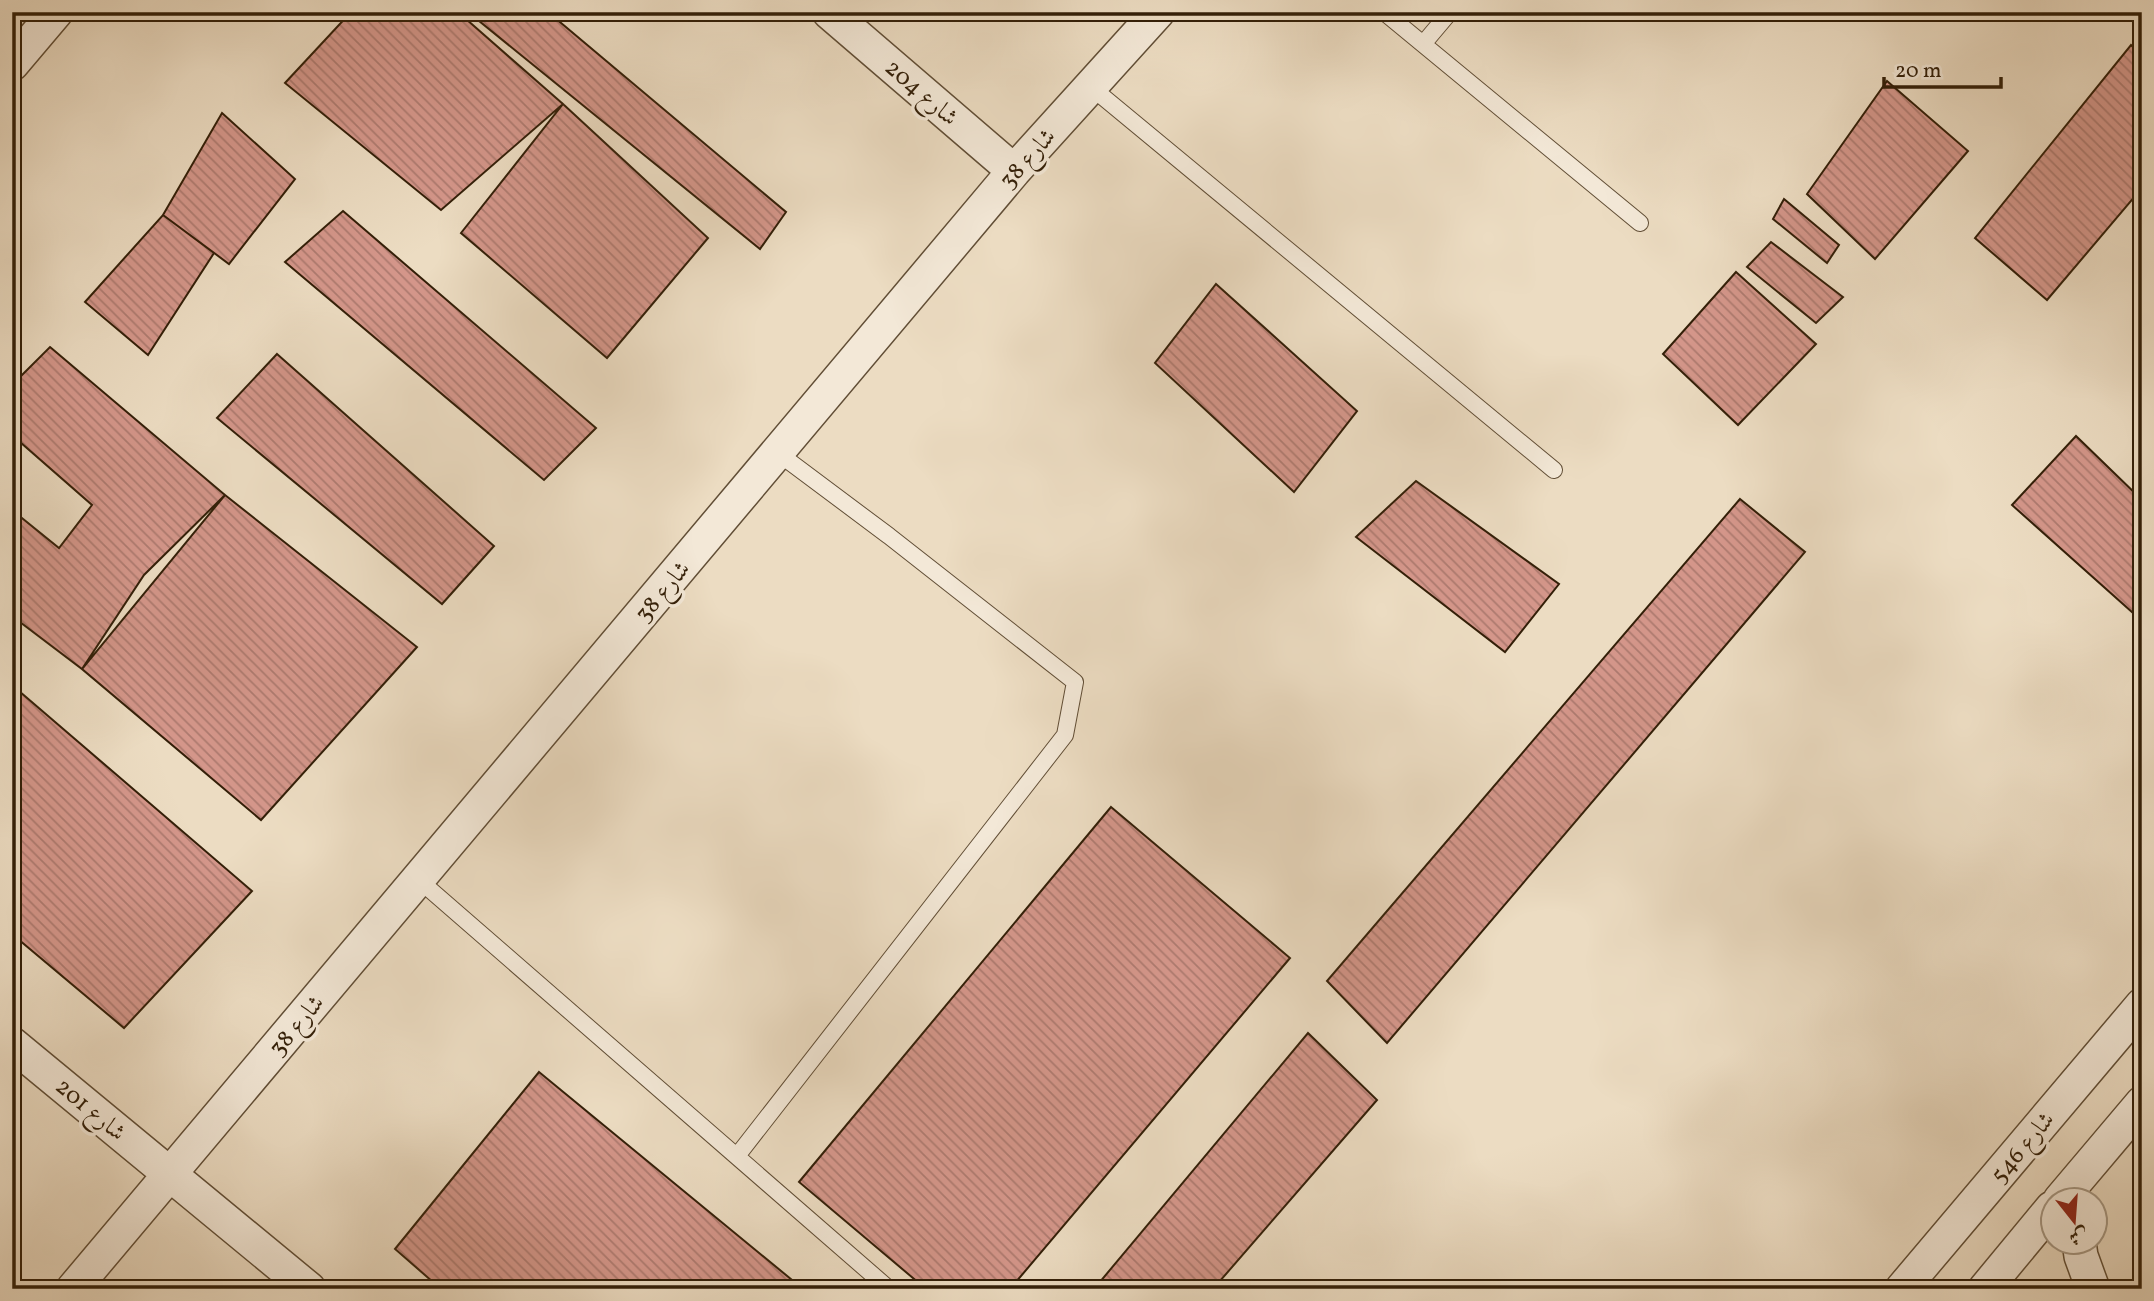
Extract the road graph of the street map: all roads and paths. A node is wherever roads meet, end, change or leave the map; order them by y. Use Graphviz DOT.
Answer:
graph roads {
  1 [pos="56,12"];
  2 [pos="829,12"];
  3 [pos="1158,12"];
  4 [pos="1384,12"];
  5 [pos="1450,12"];
  6 [pos="1423,44"];
  7 [pos="12,64"];
  8 [pos="1091,88"];
  9 [pos="1014,171"];
  10 [pos="1640,223"];
  11 [pos="778,453"];
  12 [pos="1554,470"];
  13 [pos="419,880"];
  14 [pos="2142,1005"];
  15 [pos="12,1044"];
  16 [pos="2142,1103"];
  17 [pos="737,1156"];
  18 [pos="170,1174"];
  19 [pos="2076,1186"];
  20 [pos="2038,1226"];
  21 [pos="2081,1256"];
  22 [pos="73,1289"];
  23 [pos="309,1289"];
  24 [pos="889,1289"];
  25 [pos="1902,1289"];
  26 [pos="1985,1289"];
  27 [pos="2093,1289"];
  1 -- 7 [label="street"];
  2 -- 9 [label="street, شارع 204"];
  3 -- 8 [label="street, شارع 38"];
  4 -- 6 [label="lane"];
  5 -- 6 [label="lane"];
  6 -- 10 [label="lane"];
  8 -- 9 [label="street, شارع 38"];
  8 -- 12 [label="lane"];
  9 -- 11 [label="street, شارع 38"];
  11 -- 13 [label="street, شارع 38"];
  11 -- 17 [label="lane"];
  13 -- 17 [label="lane"];
  13 -- 18 [label="street, شارع 38"];
  14 -- 25 [label="street, شارع 546"];
  15 -- 18 [label="street, شارع 201"];
  16 -- 19 [label="street"];
  17 -- 24 [label="lane"];
  18 -- 22 [label="street, شارع 38"];
  18 -- 23 [label="street"];
  20 -- 26 [label="street"];
  21 -- 27 [label="street"];
}
